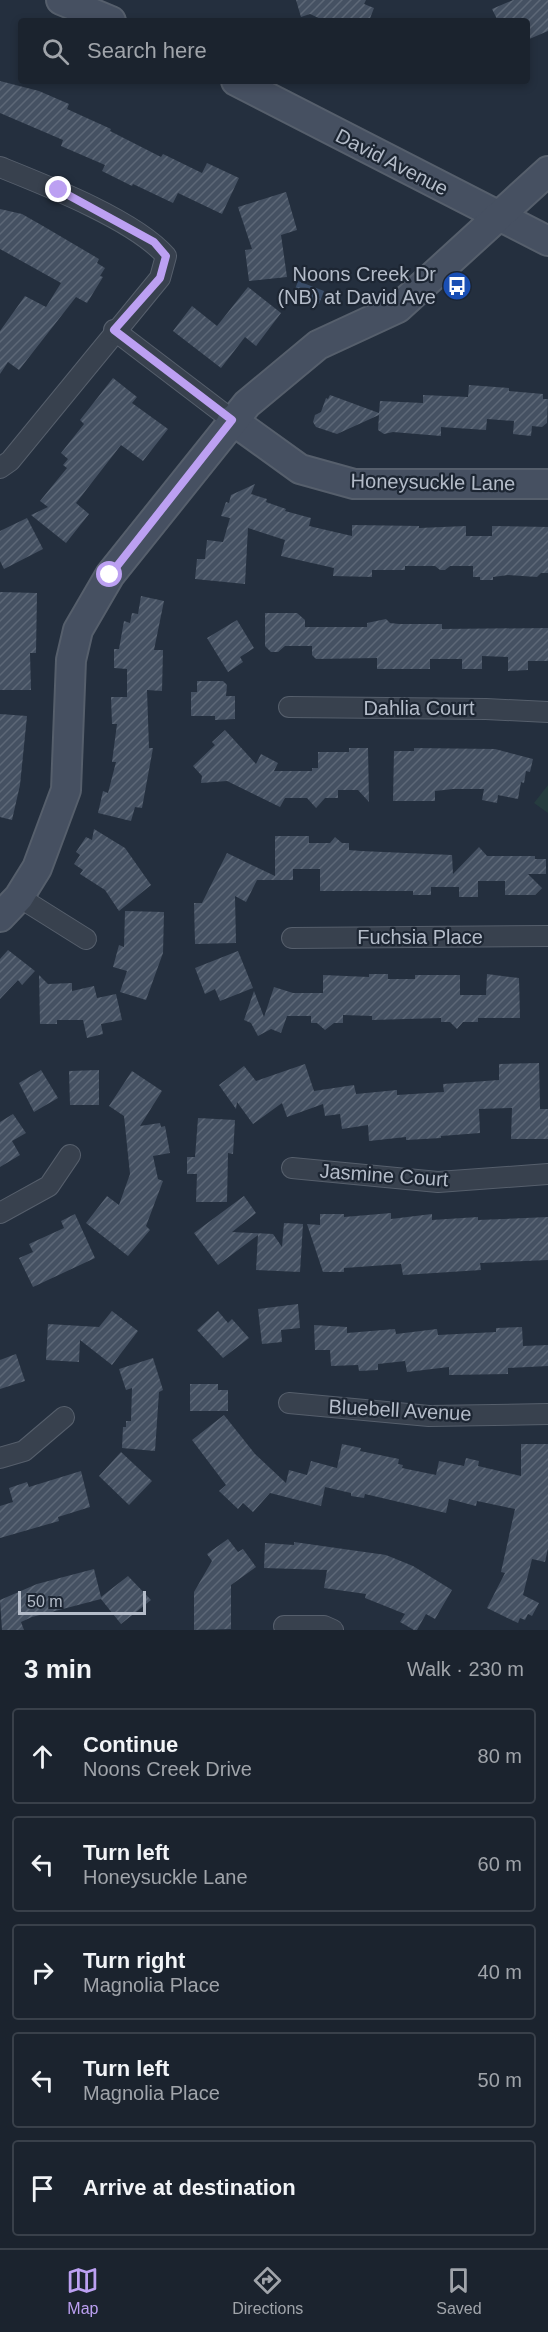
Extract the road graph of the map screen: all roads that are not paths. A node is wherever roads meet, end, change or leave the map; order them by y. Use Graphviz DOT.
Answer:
graph roads {
  1 [pos="61,0"];
  2 [pos="104,18"];
  3 [pos="243,84"];
  4 [pos="0,167"];
  5 [pos="548,171"];
  6 [pos="497,215"];
  7 [pos="548,241"];
  8 [pos="114,330"];
  9 [pos="232,420"];
  10 [pos="0,468"];
  11 [pos="548,484"];
  12 [pos="289,707"];
  13 [pos="548,712"];
  14 [pos="10,907"];
  15 [pos="548,936"];
  16 [pos="292,938"];
  17 [pos="86,939"];
  18 [pos="69,1155"];
  19 [pos="292,1168"];
  20 [pos="548,1174"];
  21 [pos="0,1213"];
  22 [pos="289,1402"];
  23 [pos="548,1414"];
  24 [pos="64,1417"];
  25 [pos="0,1458"];
  26 [pos="284,1626"];
  27 [pos="333,1630"];
  1 -- 2 [label="street"];
  3 -- 6 [label="street, David Avenue"];
  4 -- 8 [label="street"];
  5 -- 6 [label="street"];
  6 -- 7 [label="street, David Avenue"];
  6 -- 9 [label="street"];
  8 -- 9 [label="street, Honeysuckle Lane"];
  8 -- 10 [label="street"];
  9 -- 11 [label="street, Honeysuckle Lane"];
  9 -- 14 [label="street"];
  12 -- 13 [label="street, Dahlia Court"];
  14 -- 17 [label="street"];
  15 -- 16 [label="street, Fuchsia Place"];
  18 -- 21 [label="street"];
  19 -- 20 [label="street, Jasmine Court"];
  22 -- 23 [label="street, Bluebell Avenue"];
  24 -- 25 [label="street"];
  26 -- 27 [label="street"];
}
